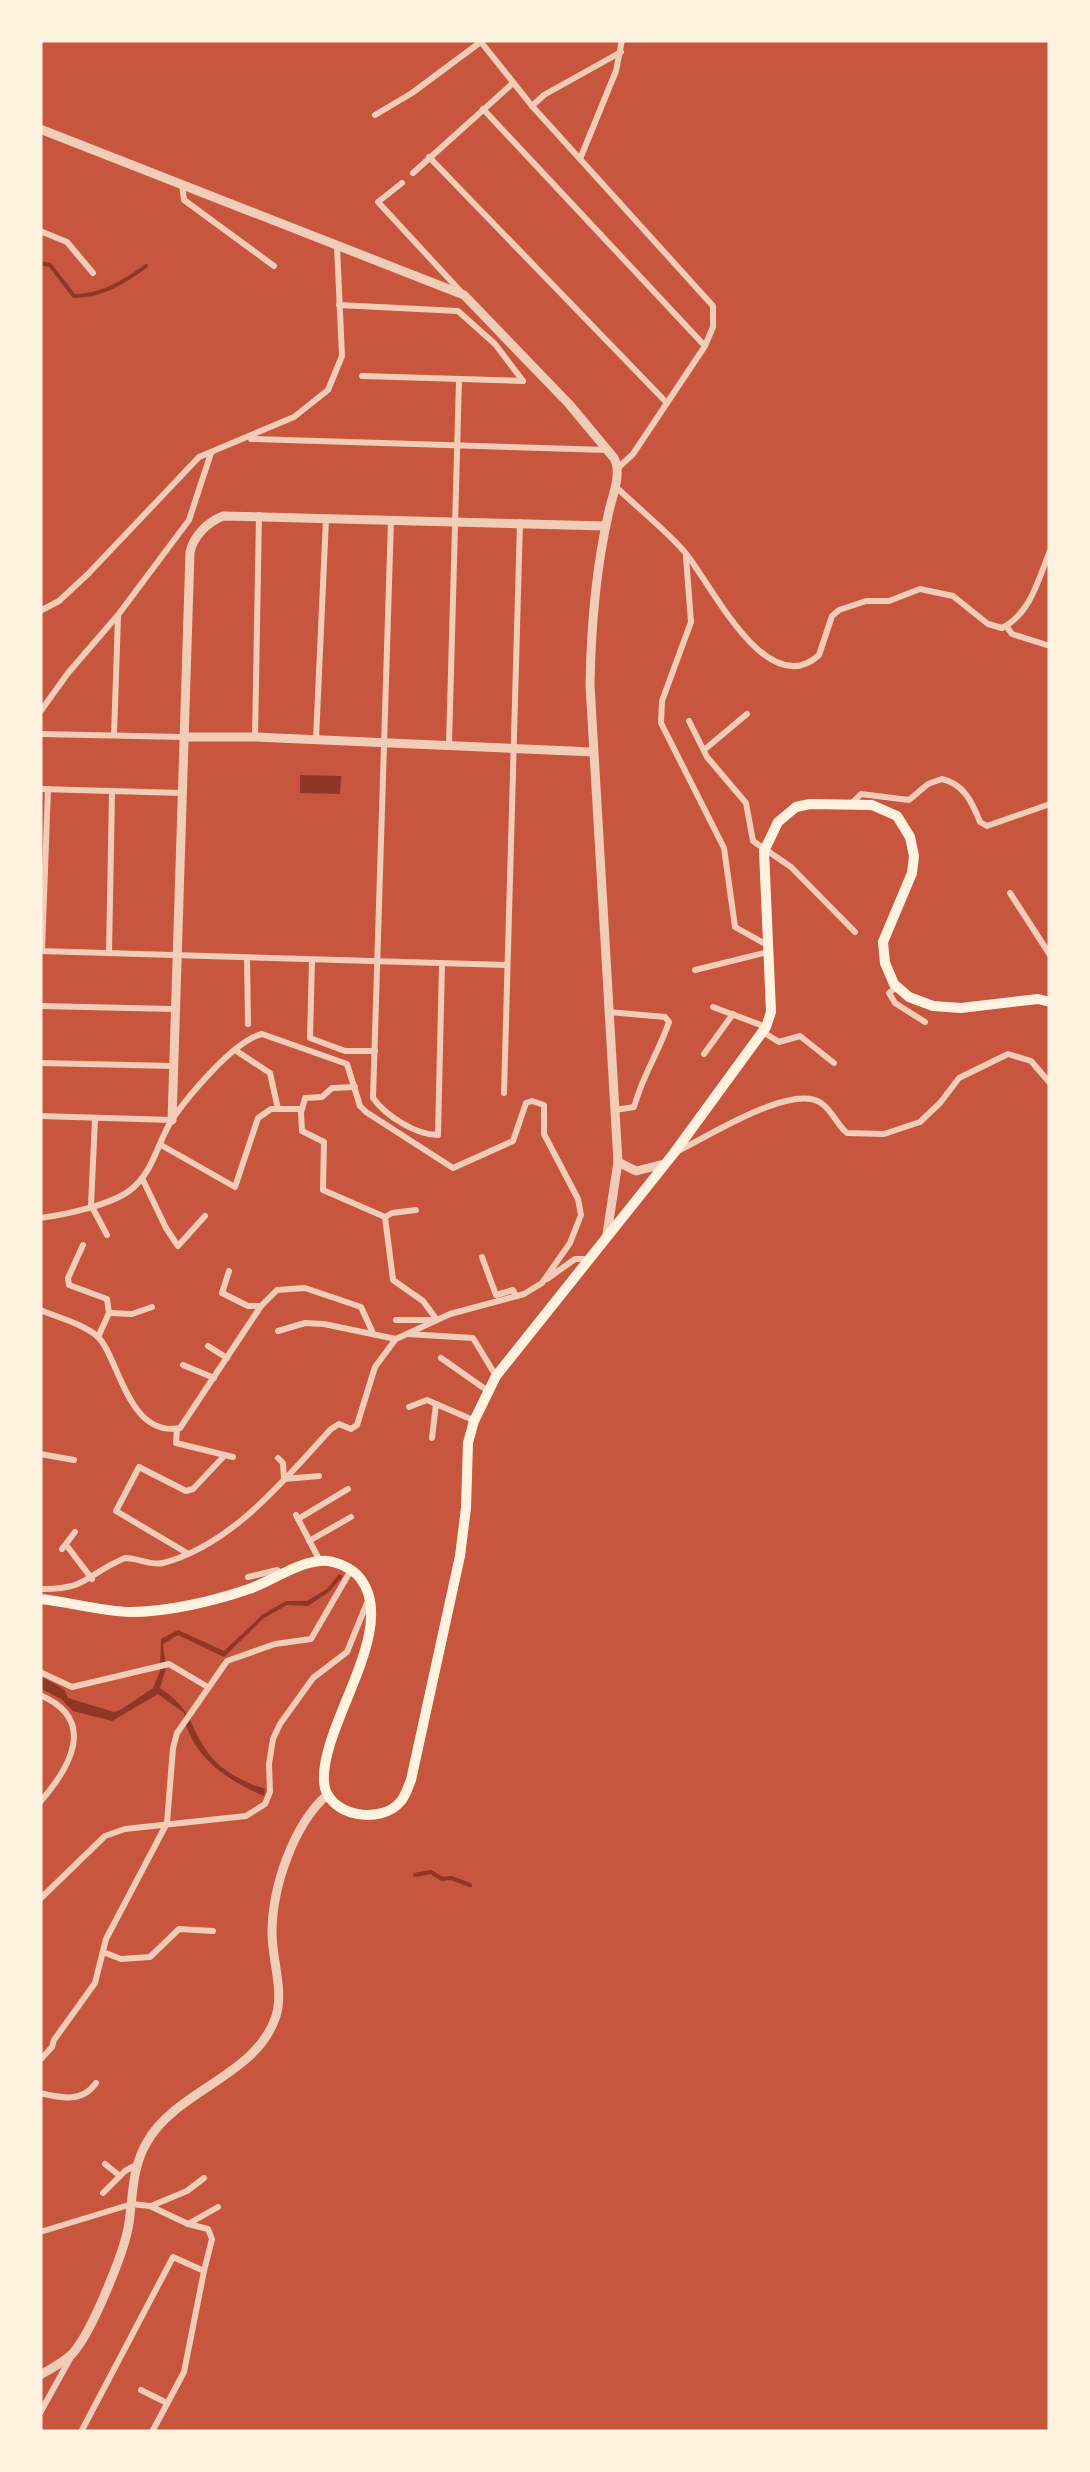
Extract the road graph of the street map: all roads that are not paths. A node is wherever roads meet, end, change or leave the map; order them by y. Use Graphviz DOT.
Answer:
graph roads {
  1 [pos="622,40"];
  2 [pos="482,41"];
  3 [pos="622,51"];
  4 [pos="512,84"];
  5 [pos="532,106"];
  6 [pos="483,109"];
  7 [pos="375,115"];
  8 [pos="40,129"];
  9 [pos="429,157"];
  10 [pos="580,160"];
  11 [pos="414,173"];
  12 [pos="402,183"];
  13 [pos="182,184"];
  14 [pos="40,232"];
  15 [pos="336,244"];
  16 [pos="274,266"];
  17 [pos="93,272"];
  18 [pos="464,294"];
  19 [pos="339,305"];
  20 [pos="705,346"];
  21 [pos="362,376"];
  22 [pos="459,380"];
  23 [pos="667,403"];
  24 [pos="245,439"];
  25 [pos="458,446"];
  26 [pos="610,450"];
  27 [pos="212,452"];
  28 [pos="619,467"];
  29 [pos="615,486"];
  30 [pos="258,516"];
  31 [pos="326,518"];
  32 [pos="188,520"];
  33 [pos="391,520"];
  34 [pos="456,520"];
  35 [pos="520,522"];
  36 [pos="606,526"];
  37 [pos="201,532"];
  38 [pos="685,552"];
  39 [pos="1050,552"];
  40 [pos="40,611"];
  41 [pos="118,615"];
  42 [pos="1006,626"];
  43 [pos="1050,646"];
  44 [pos="40,712"];
  45 [pos="747,714"];
  46 [pos="689,721"];
  47 [pos="40,734"];
  48 [pos="114,735"];
  49 [pos="184,737"];
  50 [pos="254,737"];
  51 [pos="316,740"];
  52 [pos="382,742"];
  53 [pos="448,744"];
  54 [pos="516,747"];
  55 [pos="704,750"];
  56 [pos="593,752"];
  57 [pos="44,789"];
  58 [pos="112,792"];
  59 [pos="183,793"];
  60 [pos="850,804"];
  61 [pos="1050,804"];
  62 [pos="764,851"];
  63 [pos="1010,893"];
  64 [pos="855,932"];
  65 [pos="768,949"];
  66 [pos="41,950"];
  67 [pos="109,953"];
  68 [pos="1050,955"];
  69 [pos="177,956"];
  70 [pos="247,958"];
  71 [pos="312,960"];
  72 [pos="377,961"];
  73 [pos="442,964"];
  74 [pos="506,965"];
  75 [pos="695,970"];
  76 [pos="896,987"];
  77 [pos="1050,1002"];
  78 [pos="40,1006"];
  79 [pos="713,1006"];
  80 [pos="174,1009"];
  81 [pos="609,1012"];
  82 [pos="733,1014"];
  83 [pos="925,1022"];
  84 [pos="248,1024"];
  85 [pos="765,1029"];
  86 [pos="234,1050"];
  87 [pos="375,1051"];
  88 [pos="704,1054"];
  89 [pos="40,1063"];
  90 [pos="834,1063"];
  91 [pos="173,1066"];
  92 [pos="1050,1083"];
  93 [pos="354,1088"];
  94 [pos="504,1093"];
  95 [pos="278,1109"];
  96 [pos="301,1110"];
  97 [pos="615,1110"];
  98 [pos="40,1116"];
  99 [pos="94,1119"];
  100 [pos="172,1120"];
  101 [pos="161,1144"];
  102 [pos="674,1152"];
  103 [pos="618,1162"];
  104 [pos="664,1164"];
  105 [pos="142,1178"];
  106 [pos="91,1206"];
  107 [pos="416,1210"];
  108 [pos="205,1216"];
  109 [pos="384,1217"];
  110 [pos="40,1218"];
  111 [pos="107,1234"];
  112 [pos="606,1234"];
  113 [pos="83,1245"];
  114 [pos="482,1257"];
  115 [pos="587,1259"];
  116 [pos="228,1271"];
  117 [pos="542,1283"];
  118 [pos="108,1286"];
  119 [pos="516,1296"];
  120 [pos="107,1300"];
  121 [pos="152,1306"];
  122 [pos="261,1306"];
  123 [pos="40,1310"];
  124 [pos="109,1313"];
  125 [pos="396,1320"];
  126 [pos="437,1320"];
  127 [pos="278,1332"];
  128 [pos="372,1332"];
  129 [pos="406,1334"];
  130 [pos="98,1337"];
  131 [pos="396,1339"];
  132 [pos="208,1346"];
  133 [pos="227,1358"];
  134 [pos="441,1358"];
  135 [pos="183,1365"];
  136 [pos="496,1376"];
  137 [pos="214,1378"];
  138 [pos="488,1391"];
  139 [pos="436,1404"];
  140 [pos="409,1407"];
  141 [pos="474,1421"];
  142 [pos="177,1428"];
  143 [pos="432,1438"];
  144 [pos="40,1454"];
  145 [pos="278,1458"];
  146 [pos="74,1460"];
  147 [pos="319,1476"];
  148 [pos="284,1479"];
  149 [pos="348,1489"];
  150 [pos="351,1517"];
  151 [pos="75,1532"];
  152 [pos="309,1541"];
  153 [pos="187,1553"];
  154 [pos="320,1561"];
  155 [pos="351,1570"];
  156 [pos="284,1574"];
  157 [pos="248,1577"];
  158 [pos="92,1578"];
  159 [pos="40,1588"];
  160 [pos="369,1597"];
  161 [pos="40,1599"];
  162 [pos="40,1672"];
  163 [pos="207,1687"];
  164 [pos="40,1696"];
  165 [pos="327,1795"];
  166 [pos="40,1802"];
  167 [pos="167,1823"];
  168 [pos="40,1898"];
  169 [pos="212,1932"];
  170 [pos="104,1952"];
  171 [pos="54,2040"];
  172 [pos="40,2044"];
  173 [pos="40,2060"];
  174 [pos="96,2083"];
  175 [pos="40,2093"];
  176 [pos="105,2164"];
  177 [pos="137,2164"];
  178 [pos="120,2176"];
  179 [pos="204,2178"];
  180 [pos="103,2193"];
  181 [pos="132,2204"];
  182 [pos="150,2206"];
  183 [pos="218,2207"];
  184 [pos="188,2224"];
  185 [pos="40,2232"];
  186 [pos="204,2270"];
  187 [pos="72,2354"];
  188 [pos="40,2375"];
  189 [pos="141,2390"];
  190 [pos="168,2403"];
  191 [pos="40,2413"];
  192 [pos="81,2432"];
  193 [pos="152,2432"];
  1 -- 3 [label="street"];
  2 -- 4 [label="street"];
  2 -- 7 [label="street"];
  3 -- 5 [label="street"];
  3 -- 10 [label="street"];
  4 -- 5 [label="street"];
  4 -- 6 [label="street"];
  5 -- 10 [label="street"];
  6 -- 9 [label="street"];
  6 -- 20 [label="street"];
  8 -- 13 [label="street"];
  9 -- 11 [label="street"];
  9 -- 23 [label="street"];
  10 -- 20 [label="street"];
  12 -- 18 [label="street"];
  13 -- 15 [label="street"];
  13 -- 16 [label="street"];
  14 -- 17 [label="street"];
  15 -- 18 [label="street"];
  15 -- 19 [label="street"];
  18 -- 26 [label="street"];
  19 -- 22 [label="street"];
  19 -- 24 [label="street"];
  20 -- 23 [label="street"];
  21 -- 22 [label="street"];
  22 -- 25 [label="street"];
  23 -- 28 [label="street"];
  24 -- 25 [label="street"];
  24 -- 27 [label="street"];
  25 -- 26 [label="street"];
  25 -- 34 [label="street"];
  26 -- 28 [label="street"];
  27 -- 32 [label="street"];
  27 -- 40 [label="street"];
  28 -- 29 [label="street"];
  29 -- 36 [label="street"];
  29 -- 38 [label="street"];
  30 -- 31 [label="street"];
  30 -- 37 [label="street"];
  30 -- 50 [label="street"];
  31 -- 33 [label="street"];
  31 -- 51 [label="street"];
  32 -- 37 [label="street"];
  32 -- 41 [label="street"];
  33 -- 34 [label="street"];
  33 -- 52 [label="street"];
  34 -- 35 [label="street"];
  34 -- 53 [label="street"];
  35 -- 36 [label="street"];
  35 -- 54 [label="street"];
  36 -- 56 [label="street"];
  37 -- 49 [label="street"];
  38 -- 42 [label="street"];
  38 -- 65 [label="street"];
  39 -- 42 [label="street"];
  41 -- 44 [label="street"];
  41 -- 48 [label="street"];
  42 -- 43 [label="street"];
  45 -- 55 [label="street"];
  46 -- 55 [label="street"];
  47 -- 48 [label="street"];
  48 -- 49 [label="street"];
  49 -- 50 [label="street"];
  49 -- 59 [label="street"];
  50 -- 51 [label="street"];
  51 -- 52 [label="street"];
  52 -- 53 [label="street"];
  52 -- 72 [label="street"];
  53 -- 54 [label="street"];
  54 -- 56 [label="street"];
  54 -- 74 [label="street"];
  55 -- 62 [label="street"];
  56 -- 81 [label="street"];
  57 -- 58 [label="street"];
  57 -- 66 [label="street"];
  58 -- 59 [label="street"];
  58 -- 67 [label="street"];
  59 -- 69 [label="street"];
  60 -- 61 [label="street"];
  60 -- 62 [label="main road"];
  60 -- 76 [label="main road"];
  62 -- 64 [label="street"];
  62 -- 65 [label="main road"];
  63 -- 68 [label="street"];
  65 -- 75 [label="street"];
  65 -- 85 [label="main road"];
  66 -- 67 [label="street"];
  67 -- 69 [label="street"];
  69 -- 70 [label="street"];
  69 -- 80 [label="street"];
  70 -- 71 [label="street"];
  70 -- 84 [label="street"];
  71 -- 72 [label="street"];
  71 -- 87 [label="street"];
  72 -- 73 [label="street"];
  72 -- 87 [label="street"];
  73 -- 74 [label="street"];
  73 -- 87 [label="street"];
  74 -- 94 [label="street"];
  76 -- 77 [label="main road"];
  76 -- 83 [label="street"];
  78 -- 80 [label="street"];
  79 -- 82 [label="street"];
  80 -- 91 [label="street"];
  81 -- 97 [label="street"];
  81 -- 97 [label="street"];
  82 -- 85 [label="street"];
  82 -- 88 [label="street"];
  85 -- 90 [label="street"];
  85 -- 102 [label="main road"];
  86 -- 93 [label="street"];
  86 -- 95 [label="street"];
  86 -- 100 [label="street"];
  89 -- 91 [label="street"];
  91 -- 100 [label="street"];
  92 -- 102 [label="street"];
  93 -- 96 [label="street"];
  93 -- 117 [label="street"];
  95 -- 96 [label="street"];
  95 -- 101 [label="street"];
  96 -- 109 [label="street"];
  97 -- 103 [label="street"];
  98 -- 99 [label="street"];
  99 -- 100 [label="street"];
  99 -- 106 [label="street"];
  100 -- 101 [label="street"];
  101 -- 105 [label="street"];
  102 -- 104 [label="main road"];
  103 -- 104 [label="street"];
  103 -- 112 [label="street"];
  104 -- 112 [label="main road"];
  105 -- 106 [label="street"];
  105 -- 108 [label="street"];
  106 -- 110 [label="street"];
  106 -- 111 [label="street"];
  107 -- 109 [label="street"];
  109 -- 126 [label="street"];
  112 -- 115 [label="main road"];
  113 -- 120 [label="street"];
  114 -- 119 [label="street"];
  115 -- 117 [label="street"];
  115 -- 136 [label="main road"];
  116 -- 122 [label="street"];
  117 -- 119 [label="street"];
  118 -- 120 [label="street"];
  119 -- 126 [label="street"];
  120 -- 124 [label="street"];
  121 -- 124 [label="street"];
  122 -- 128 [label="street"];
  122 -- 133 [label="street"];
  123 -- 130 [label="street"];
  124 -- 130 [label="street"];
  125 -- 126 [label="street"];
  126 -- 129 [label="street"];
  127 -- 128 [label="street"];
  128 -- 131 [label="street"];
  129 -- 131 [label="street"];
  129 -- 136 [label="street"];
  130 -- 142 [label="street"];
  131 -- 148 [label="street"];
  132 -- 133 [label="street"];
  133 -- 137 [label="street"];
  134 -- 138 [label="street"];
  135 -- 137 [label="street"];
  136 -- 138 [label="main road"];
  137 -- 142 [label="street"];
  138 -- 141 [label="main road"];
  139 -- 140 [label="street"];
  139 -- 141 [label="street"];
  139 -- 143 [label="street"];
  141 -- 165 [label="main road"];
  142 -- 153 [label="street"];
  144 -- 146 [label="street"];
  145 -- 148 [label="street"];
  147 -- 148 [label="street"];
  148 -- 153 [label="street"];
  149 -- 152 [label="street"];
  150 -- 152 [label="street"];
  151 -- 158 [label="street"];
  152 -- 154 [label="street"];
  153 -- 158 [label="street"];
  154 -- 155 [label="main road"];
  154 -- 156 [label="main road"];
  155 -- 160 [label="main road"];
  155 -- 163 [label="street"];
  156 -- 157 [label="street"];
  156 -- 161 [label="main road"];
  158 -- 159 [label="street"];
  160 -- 165 [label="main road"];
  160 -- 167 [label="street"];
  162 -- 163 [label="street"];
  163 -- 167 [label="street"];
  164 -- 166 [label="street"];
  165 -- 177 [label="street"];
  167 -- 168 [label="street"];
  167 -- 170 [label="street"];
  169 -- 170 [label="street"];
  170 -- 171 [label="street"];
  171 -- 172 [label="street"];
  171 -- 173 [label="street"];
  174 -- 175 [label="street"];
  176 -- 178 [label="street"];
  177 -- 178 [label="street"];
  177 -- 181 [label="street"];
  178 -- 180 [label="street"];
  179 -- 182 [label="street"];
  181 -- 182 [label="street"];
  181 -- 185 [label="street"];
  181 -- 187 [label="street"];
  182 -- 184 [label="street"];
  183 -- 184 [label="street"];
  184 -- 186 [label="street"];
  186 -- 190 [label="street"];
  186 -- 192 [label="street"];
  187 -- 188 [label="street"];
  187 -- 191 [label="street"];
  189 -- 190 [label="street"];
  190 -- 193 [label="street"];
}
